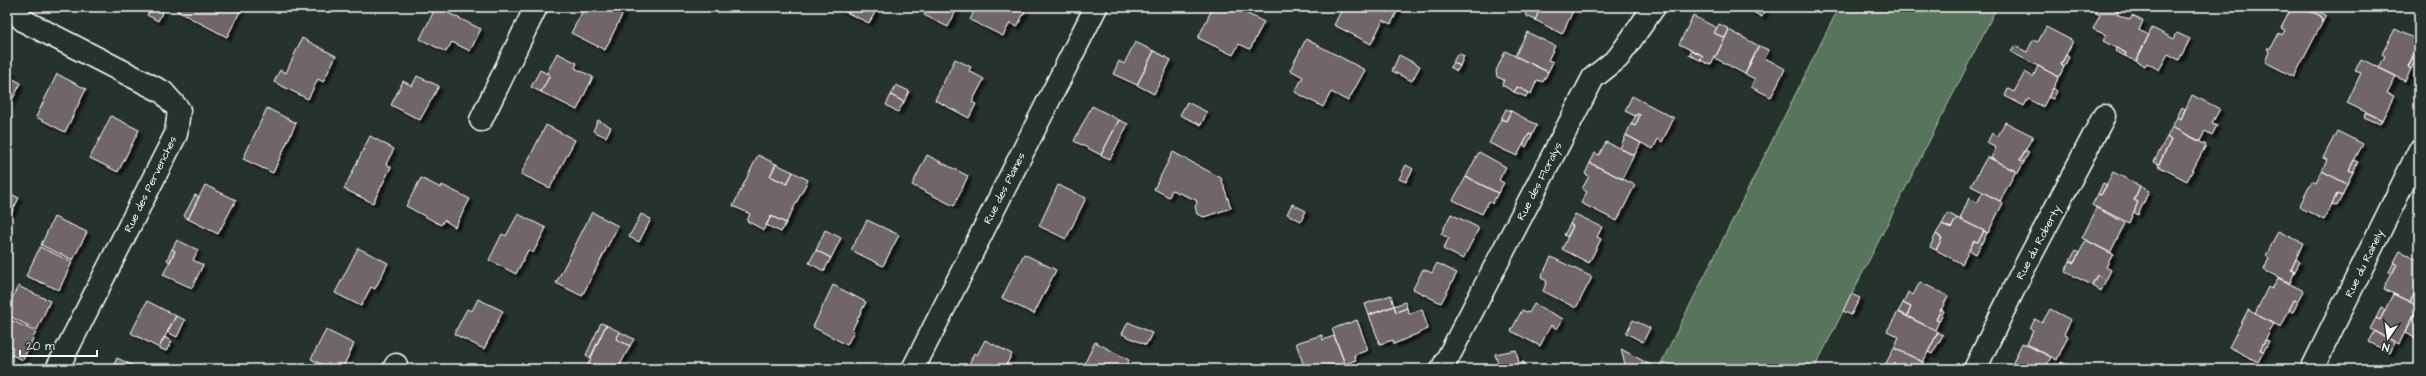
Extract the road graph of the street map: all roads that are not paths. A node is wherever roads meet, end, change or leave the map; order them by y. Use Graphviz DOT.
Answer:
graph roads {
  1 [pos="10,7"];
  2 [pos="536,7"];
  3 [pos="1096,7"];
  4 [pos="1654,7"];
  5 [pos="2104,116"];
  6 [pos="481,120"];
  7 [pos="2418,155"];
  8 [pos="57,369"];
  9 [pos="913,369"];
  10 [pos="1442,369"];
  11 [pos="1975,369"];
  12 [pos="2312,369"];
  1 -- 8 [label="street, Rue des Pervenches"];
  2 -- 6 [label="street"];
  3 -- 9 [label="street, Rue des Plaines"];
  4 -- 10 [label="street, Rue des Floralys"];
  5 -- 11 [label="street, Rue du Roberty"];
  7 -- 12 [label="street, Rue du Rainely"];
}
